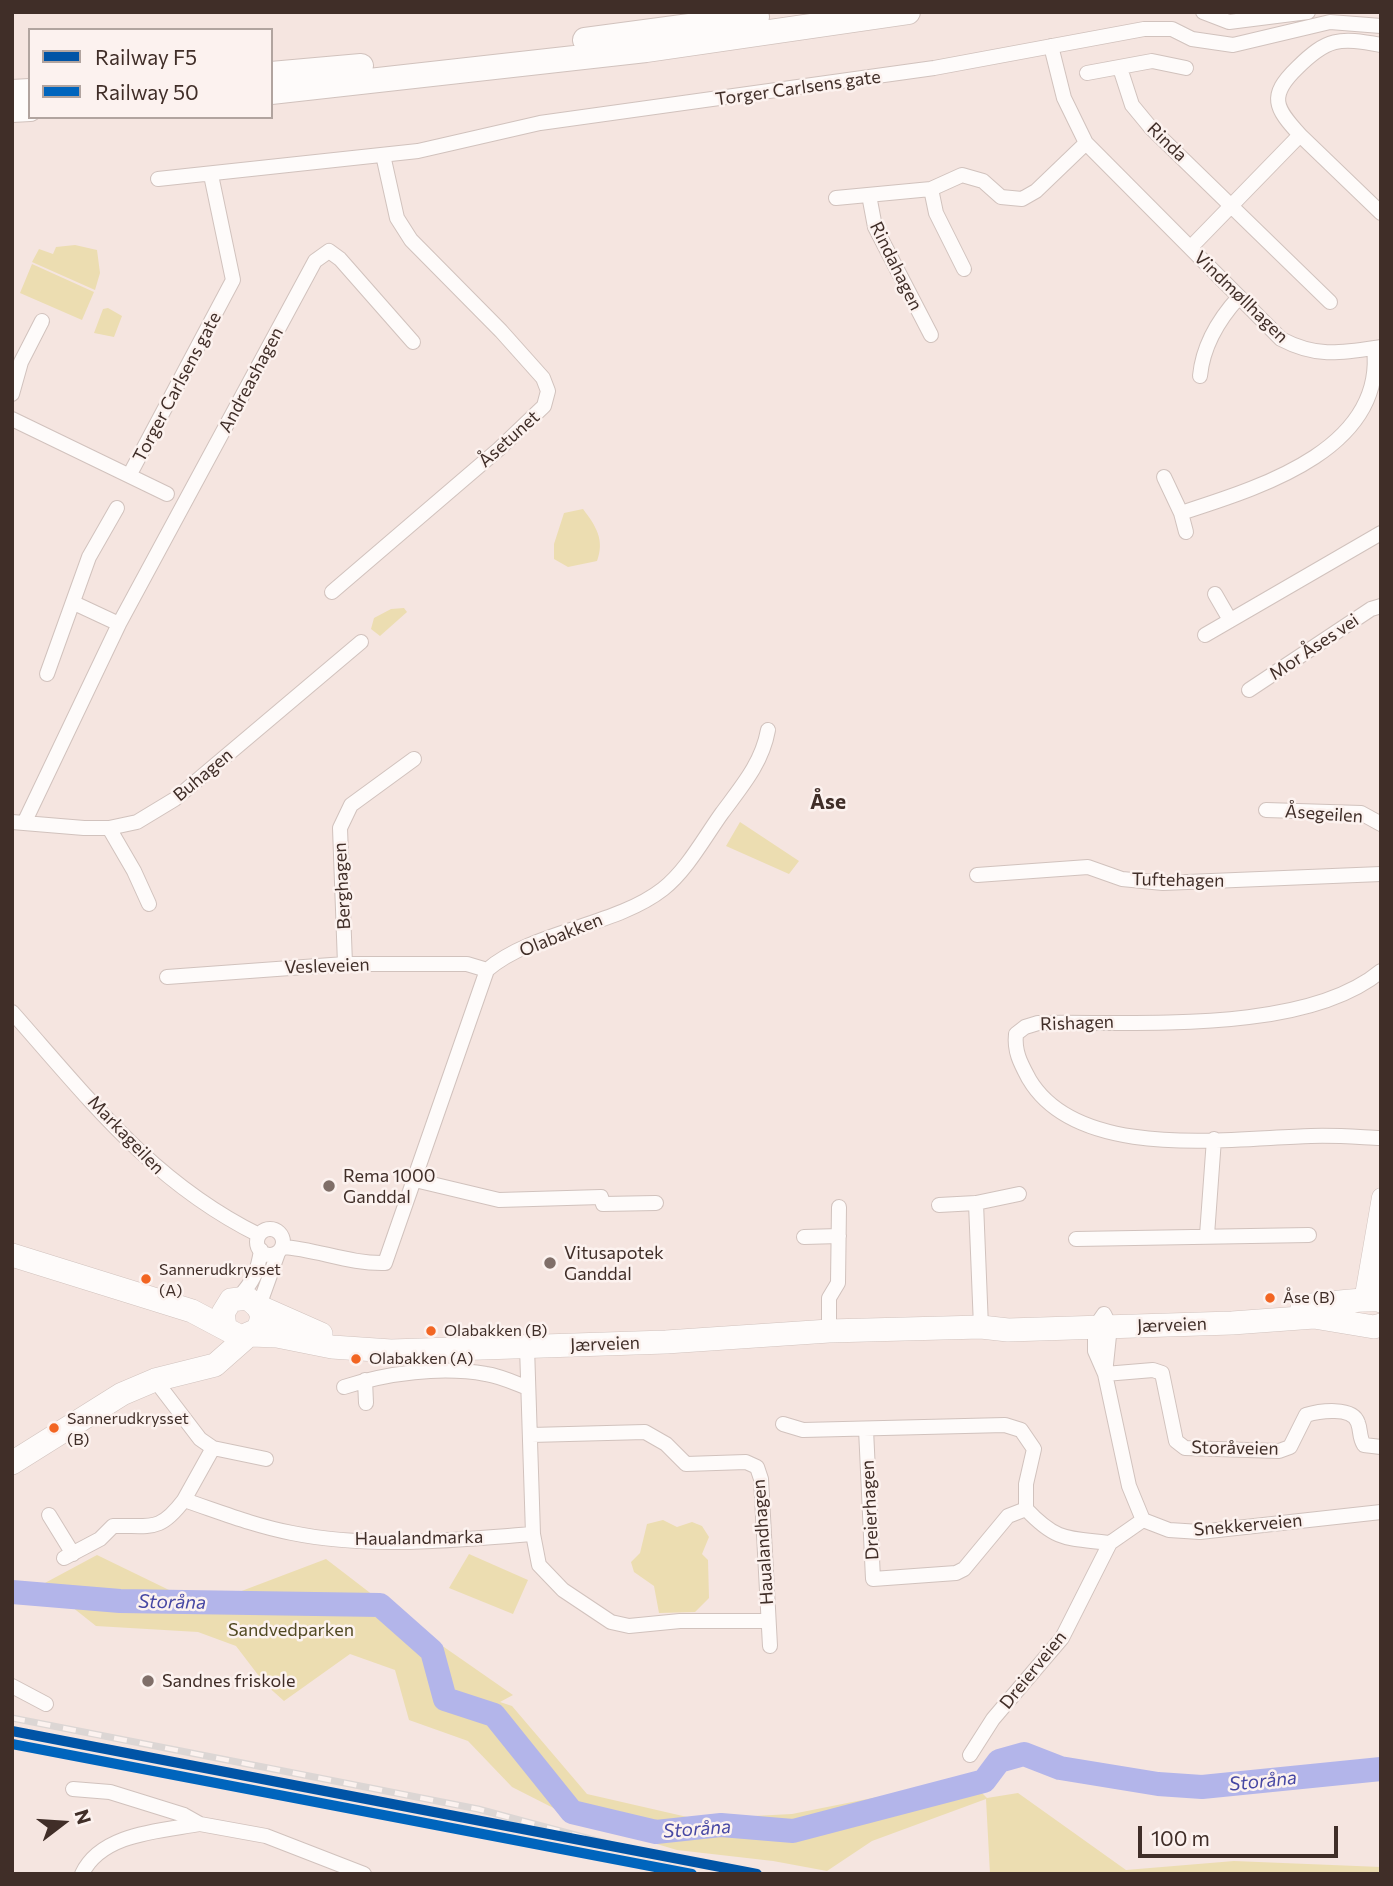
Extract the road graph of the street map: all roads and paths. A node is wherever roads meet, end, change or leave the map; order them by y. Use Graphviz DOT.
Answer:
graph roads {
  1 [pos="789,12"];
  2 [pos="908,12"];
  3 [pos="1203,12"];
  4 [pos="1308,12"];
  5 [pos="1381,26"];
  6 [pos="1381,45"];
  7 [pos="1051,47"];
  8 [pos="1120,68"];
  9 [pos="1185,68"];
  10 [pos="1087,73"];
  11 [pos="273,74"];
  12 [pos="273,92"];
  13 [pos="1300,135"];
  14 [pos="1086,142"];
  15 [pos="383,155"];
  16 [pos="211,175"];
  17 [pos="158,179"];
  18 [pos="931,189"];
  19 [pos="869,195"];
  20 [pos="836,198"];
  21 [pos="1232,205"];
  22 [pos="1381,213"];
  23 [pos="1191,247"];
  24 [pos="964,269"];
  25 [pos="1239,297"];
  26 [pos="1330,302"];
  27 [pos="42,321"];
  28 [pos="930,335"];
  29 [pos="413,342"];
  30 [pos="1378,348"];
  31 [pos="1200,376"];
  32 [pos="12,394"];
  33 [pos="12,419"];
  34 [pos="130,474"];
  35 [pos="1164,477"];
  36 [pos="167,494"];
  37 [pos="117,508"];
  38 [pos="1181,513"];
  39 [pos="1186,532"];
  40 [pos="1381,533"];
  41 [pos="332,592"];
  42 [pos="1215,594"];
  43 [pos="74,603"];
  44 [pos="1381,606"];
  45 [pos="1230,620"];
  46 [pos="119,624"];
  47 [pos="1205,635"];
  48 [pos="361,642"];
  49 [pos="47,674"];
  50 [pos="1249,690"];
  51 [pos="768,730"];
  52 [pos="414,759"];
  53 [pos="1266,810"];
  54 [pos="19,822"];
  55 [pos="1381,824"];
  56 [pos="109,828"];
  57 [pos="1381,874"];
  58 [pos="977,875"];
  59 [pos="149,904"];
  60 [pos="345,964"];
  61 [pos="487,970"];
  62 [pos="1381,971"];
  63 [pos="167,977"];
  64 [pos="12,1012"];
  65 [pos="1381,1138"];
  66 [pos="1214,1139"];
  67 [pos="415,1180"];
  68 [pos="1019,1194"];
  69 [pos="1381,1197"];
  70 [pos="656,1203"];
  71 [pos="976,1203"];
  72 [pos="939,1205"];
  73 [pos="839,1207"];
  74 [pos="1378,1222"];
  75 [pos="259,1234"];
  76 [pos="1207,1235"];
  77 [pos="1309,1235"];
  78 [pos="839,1236"];
  79 [pos="804,1237"];
  80 [pos="1076,1239"];
  81 [pos="261,1250"];
  82 [pos="280,1250"];
  83 [pos="12,1255"];
  84 [pos="126,1289"];
  85 [pos="247,1303"];
  86 [pos="1372,1308"];
  87 [pos="1103,1322"];
  88 [pos="981,1327"];
  89 [pos="226,1328"];
  90 [pos="829,1331"];
  91 [pos="792,1333"];
  92 [pos="250,1335"];
  93 [pos="527,1347"];
  94 [pos="192,1370"];
  95 [pos="1105,1374"];
  96 [pos="155,1380"];
  97 [pos="365,1380"];
  98 [pos="344,1387"];
  99 [pos="528,1388"];
  100 [pos="366,1403"];
  101 [pos="782,1424"];
  102 [pos="866,1429"];
  103 [pos="531,1434"];
  104 [pos="1381,1447"];
  105 [pos="213,1448"];
  106 [pos="266,1459"];
  107 [pos="12,1463"];
  108 [pos="184,1500"];
  109 [pos="1026,1509"];
  110 [pos="1381,1512"];
  111 [pos="50,1515"];
  112 [pos="1143,1520"];
  113 [pos="533,1534"];
  114 [pos="1110,1543"];
  115 [pos="768,1621"];
  116 [pos="770,1646"];
  117 [pos="12,1686"];
  118 [pos="46,1704"];
  119 [pos="970,1755"];
  120 [pos="73,1789"];
  121 [pos="200,1824"];
  122 [pos="82,1874"];
  123 [pos="364,1874"];
  1 -- 11 [label="highway"];
  2 -- 12 [label="highway"];
  3 -- 4 [label="street"];
  5 -- 7 [label="street, Torger Carlsens gate"];
  6 -- 13 [label="street"];
  7 -- 14 [label="street, Vindmøllhagen"];
  7 -- 15 [label="street, Torger Carlsens gate"];
  8 -- 9 [label="street"];
  8 -- 10 [label="street"];
  8 -- 21 [label="street, Rinda"];
  13 -- 21 [label="street"];
  13 -- 22 [label="street"];
  14 -- 18 [label="street, Rindahagen"];
  14 -- 23 [label="street, Vindmøllhagen"];
  15 -- 16 [label="street, Torger Carlsens gate"];
  15 -- 41 [label="street, Åsetunet"];
  16 -- 17 [label="street, Torger Carlsens gate"];
  16 -- 34 [label="street, Torger Carlsens gate"];
  18 -- 19 [label="street, Rindahagen"];
  18 -- 24 [label="street"];
  19 -- 20 [label="street, Rindahagen"];
  19 -- 28 [label="street, Rindahagen"];
  21 -- 23 [label="street"];
  21 -- 26 [label="street, Rinda"];
  23 -- 25 [label="street, Vindmøllhagen"];
  25 -- 30 [label="street, Vindmøllhagen"];
  25 -- 31 [label="street"];
  27 -- 32 [label="street"];
  29 -- 46 [label="street, Andreashagen"];
  30 -- 38 [label="street, Vindmøllhagen"];
  33 -- 34 [label="street, Torger Carlsens gate"];
  34 -- 36 [label="street"];
  35 -- 38 [label="street"];
  37 -- 43 [label="street"];
  38 -- 39 [label="street"];
  40 -- 45 [label="street"];
  42 -- 45 [label="street"];
  43 -- 46 [label="street"];
  43 -- 49 [label="street"];
  44 -- 50 [label="street, Mor Åses vei"];
  45 -- 47 [label="street"];
  46 -- 54 [label="street, Andreashagen"];
  48 -- 56 [label="street, Buhagen"];
  51 -- 61 [label="street, Olabakken"];
  52 -- 60 [label="street, Berghagen"];
  53 -- 55 [label="street, Åsegeilen"];
  54 -- 56 [label="street, Buhagen"];
  56 -- 59 [label="street"];
  57 -- 58 [label="street, Tuftehagen"];
  60 -- 61 [label="street, Vesleveien"];
  60 -- 63 [label="street, Vesleveien"];
  61 -- 67 [label="street"];
  62 -- 66 [label="street, Rishagen"];
  64 -- 75 [label="street, Markageilen"];
  65 -- 66 [label="street, Rishagen"];
  66 -- 76 [label="street"];
  67 -- 70 [label="street"];
  67 -- 82 [label="street"];
  68 -- 71 [label="street"];
  69 -- 74 [label="street"];
  71 -- 72 [label="street"];
  71 -- 88 [label="street"];
  73 -- 78 [label="street"];
  74 -- 86 [label="street"];
  75 -- 81 [label="street"];
  75 -- 82 [label="street"];
  76 -- 77 [label="street"];
  76 -- 80 [label="street"];
  78 -- 79 [label="street"];
  78 -- 90 [label="street"];
  81 -- 82 [label="street"];
  81 -- 85 [label="street"];
  82 -- 85 [label="street"];
  83 -- 84 [label="main road, Jærveien"];
  84 -- 85 [label="main road, Jærveien"];
  84 -- 89 [label="main road, Jærveien"];
  85 -- 89 [label="main road"];
  85 -- 91 [label="main road, Jærveien"];
  85 -- 92 [label="main road"];
  86 -- 87 [label="main road, Jærveien"];
  87 -- 88 [label="main road, Jærveien"];
  87 -- 95 [label="street"];
  88 -- 90 [label="main road, Jærveien"];
  89 -- 92 [label="main road"];
  89 -- 94 [label="main road"];
  90 -- 91 [label="main road, Jærveien"];
  91 -- 93 [label="main road, Jærveien"];
  92 -- 93 [label="main road, Jærveien"];
  92 -- 94 [label="main road"];
  93 -- 99 [label="street"];
  94 -- 96 [label="main road"];
  95 -- 104 [label="street, Storåveien"];
  95 -- 112 [label="street"];
  96 -- 105 [label="street"];
  96 -- 107 [label="main road"];
  97 -- 98 [label="street"];
  97 -- 99 [label="street"];
  97 -- 100 [label="street"];
  99 -- 103 [label="street"];
  101 -- 102 [label="street"];
  102 -- 109 [label="street"];
  102 -- 109 [label="street, Dreierhagen"];
  103 -- 113 [label="street"];
  103 -- 115 [label="street, Haualandhagen"];
  105 -- 106 [label="street"];
  105 -- 108 [label="street"];
  108 -- 111 [label="street"];
  108 -- 113 [label="street, Haualandmarka"];
  109 -- 114 [label="street"];
  110 -- 112 [label="street, Snekkerveien"];
  112 -- 114 [label="street, Dreierveien"];
  113 -- 115 [label="street"];
  114 -- 119 [label="street, Dreierveien"];
  115 -- 116 [label="street, Haualandhagen"];
  117 -- 118 [label="street"];
  120 -- 121 [label="street"];
  121 -- 122 [label="street"];
  121 -- 123 [label="street"];
}
